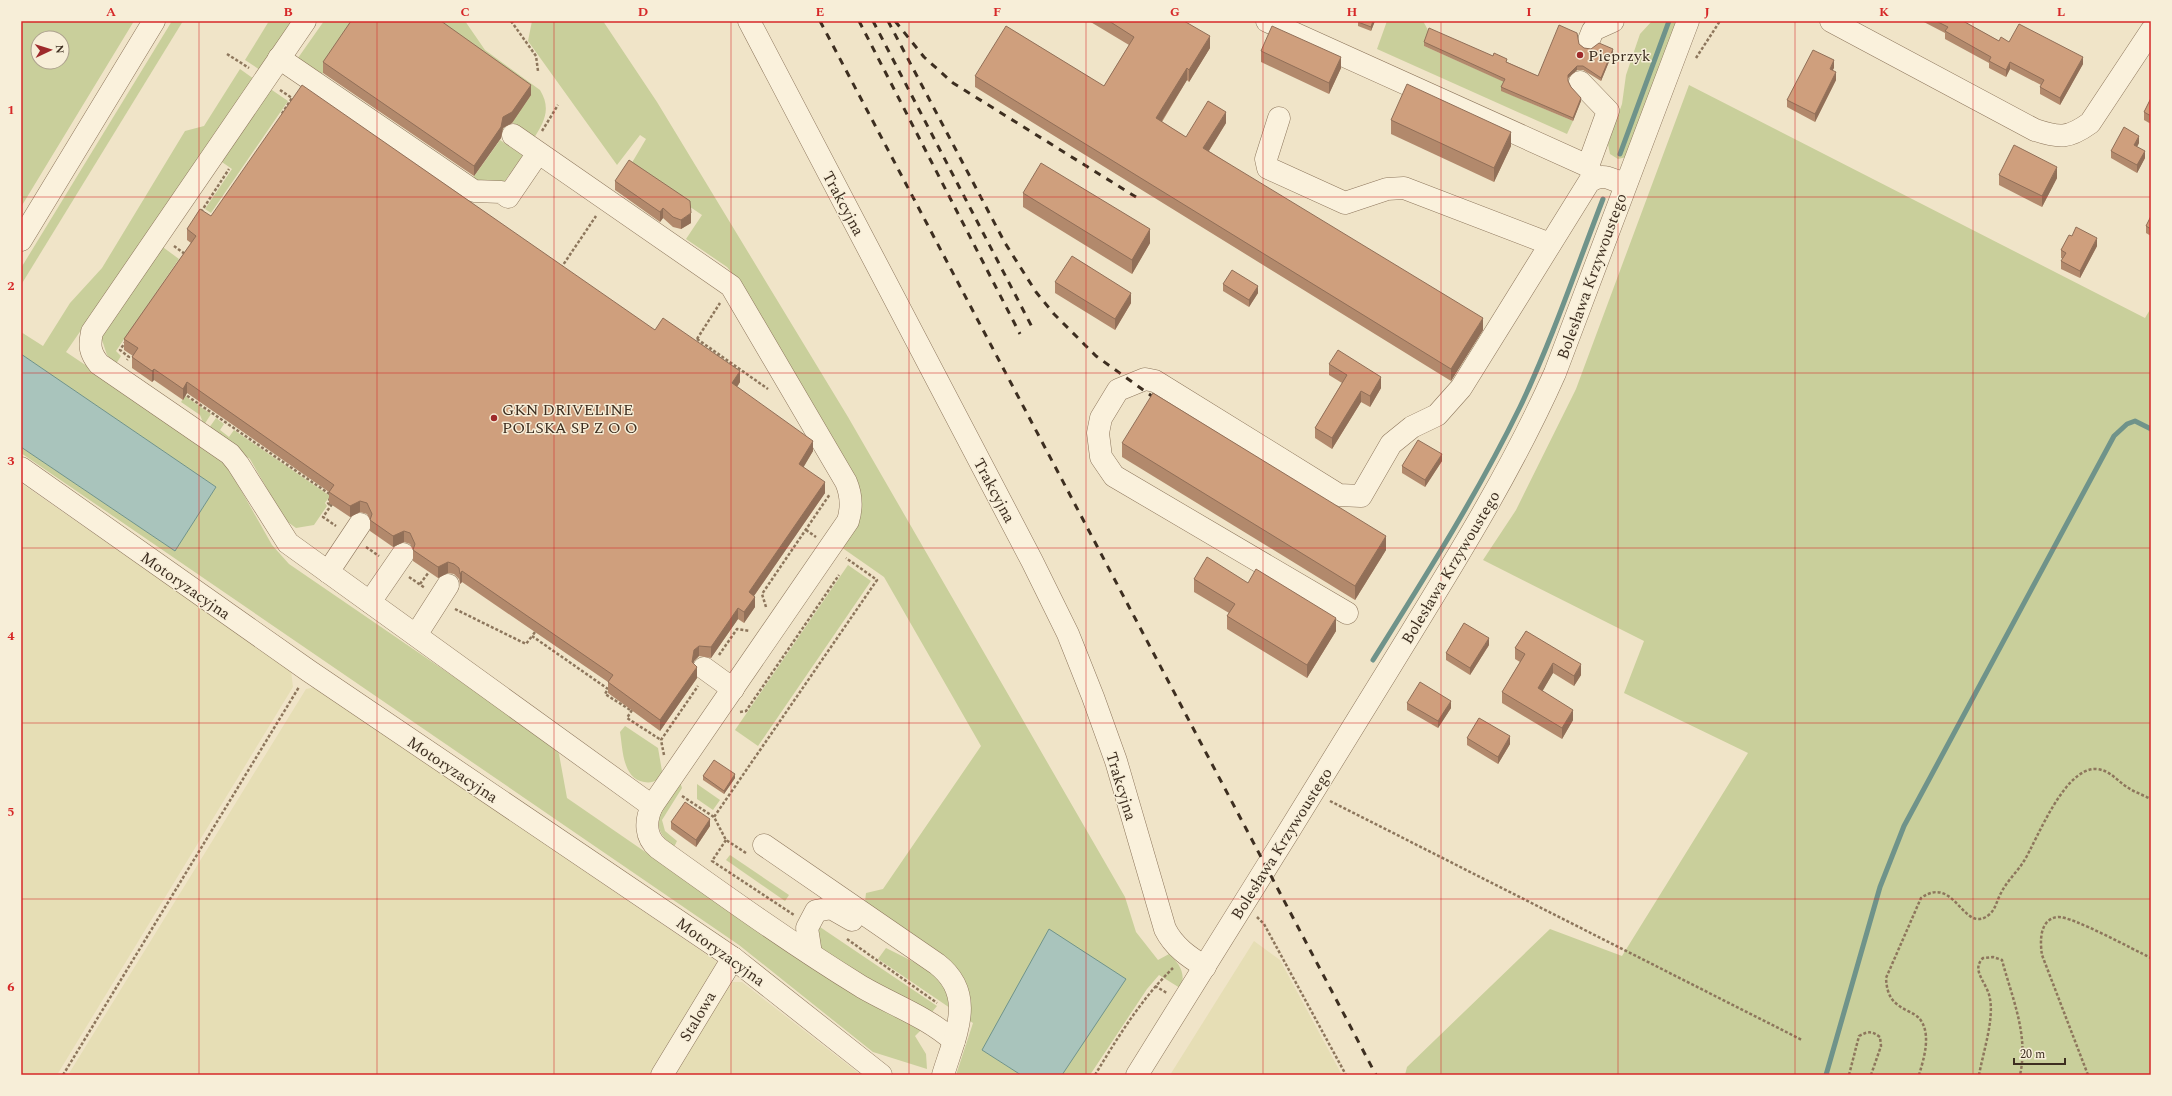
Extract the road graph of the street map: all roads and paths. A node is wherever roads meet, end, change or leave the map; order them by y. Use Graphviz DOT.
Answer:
graph roads {
  1 [pos="154,21"];
  2 [pos="305,21"];
  3 [pos="512,21"];
  4 [pos="749,21"];
  5 [pos="1267,21"];
  6 [pos="1613,21"];
  7 [pos="1688,21"];
  8 [pos="1720,21"];
  9 [pos="1831,21"];
  10 [pos="1859,27"];
  11 [pos="2151,31"];
  12 [pos="1589,40"];
  13 [pos="227,54"];
  14 [pos="280,58"];
  15 [pos="1694,60"];
  16 [pos="248,68"];
  17 [pos="538,71"];
  18 [pos="1580,82"];
  19 [pos="275,86"];
  20 [pos="280,117"];
  21 [pos="1279,118"];
  22 [pos="513,136"];
  23 [pos="538,153"];
  24 [pos="229,169"];
  25 [pos="1591,172"];
  26 [pos="1626,185"];
  27 [pos="606,201"];
  28 [pos="195,208"];
  29 [pos="201,212"];
  30 [pos="206,215"];
  31 [pos="21,240"];
  32 [pos="171,244"];
  33 [pos="1550,244"];
  34 [pos="181,260"];
  35 [pos="557,273"];
  36 [pos="129,338"];
  37 [pos="697,340"];
  38 [pos="126,362"];
  39 [pos="177,389"];
  40 [pos="775,394"];
  41 [pos="21,468"];
  42 [pos="831,493"];
  43 [pos="344,519"];
  44 [pos="806,530"];
  45 [pos="831,547"];
  46 [pos="393,556"];
  47 [pos="322,568"];
  48 [pos="434,585"];
  49 [pos="762,594"];
  50 [pos="364,598"];
  51 [pos="1347,613"];
  52 [pos="411,631"];
  53 [pos="535,632"];
  54 [pos="532,636"];
  55 [pos="704,668"];
  56 [pos="309,671"];
  57 [pos="733,688"];
  58 [pos="634,706"];
  59 [pos="632,711"];
  60 [pos="661,740"];
  61 [pos="1314,791"];
  62 [pos="681,796"];
  63 [pos="2151,799"];
  64 [pos="652,806"];
  65 [pos="714,817"];
  66 [pos="726,840"];
  67 [pos="758,851"];
  68 [pos="1242,907"];
  69 [pos="798,911"];
  70 [pos="902,941"];
  71 [pos="811,954"];
  72 [pos="1186,955"];
  73 [pos="733,958"];
  74 [pos="2151,958"];
  75 [pos="1205,967"];
  76 [pos="954,1040"];
  77 [pos="1802,1040"];
  78 [pos="63,1075"];
  79 [pos="662,1075"];
  80 [pos="881,1075"];
  81 [pos="943,1075"];
  82 [pos="1095,1075"];
  83 [pos="1137,1075"];
  84 [pos="1346,1075"];
  85 [pos="1848,1075"];
  86 [pos="1871,1075"];
  87 [pos="1919,1075"];
  88 [pos="1979,1075"];
  89 [pos="2020,1075"];
  90 [pos="2088,1075"];
  1 -- 31 [label="street"];
  2 -- 14 [label="street"];
  3 -- 17 [label="path"];
  4 -- 72 [label="street, Trakcyjna"];
  5 -- 25 [label="street"];
  6 -- 12 [label="street"];
  7 -- 26 [label="street, Bolesława Krzywoustego"];
  8 -- 15 [label="path"];
  9 -- 10 [label="street"];
  10 -- 11 [label="street"];
  13 -- 16 [label="path"];
  14 -- 23 [label="street"];
  14 -- 47 [label="street"];
  18 -- 25 [label="street"];
  19 -- 20 [label="path"];
  21 -- 33 [label="street"];
  22 -- 23 [label="street"];
  23 -- 27 [label="street"];
  24 -- 29 [label="path"];
  25 -- 26 [label="street"];
  25 -- 33 [label="street"];
  26 -- 61 [label="street, Bolesława Krzywoustego"];
  27 -- 35 [label="path"];
  27 -- 45 [label="street"];
  28 -- 29 [label="path"];
  29 -- 30 [label="path"];
  32 -- 34 [label="path"];
  33 -- 51 [label="street"];
  36 -- 38 [label="path"];
  37 -- 40 [label="path"];
  39 -- 43 [label="path"];
  41 -- 56 [label="street, Motoryzacyjna"];
  42 -- 44 [label="path"];
  43 -- 43 [label="path"];
  43 -- 46 [label="path"];
  43 -- 47 [label="street"];
  44 -- 45 [label="path"];
  44 -- 49 [label="path"];
  45 -- 57 [label="street"];
  45 -- 65 [label="path"];
  46 -- 48 [label="path"];
  46 -- 50 [label="street"];
  47 -- 50 [label="street"];
  48 -- 52 [label="street"];
  48 -- 54 [label="path"];
  50 -- 52 [label="street"];
  52 -- 64 [label="street"];
  53 -- 54 [label="path"];
  54 -- 59 [label="path"];
  55 -- 57 [label="street"];
  56 -- 73 [label="street, Motoryzacyjna"];
  56 -- 78 [label="path"];
  57 -- 64 [label="street"];
  58 -- 59 [label="path"];
  59 -- 60 [label="path"];
  61 -- 68 [label="street, Bolesława Krzywoustego"];
  61 -- 77 [label="path"];
  62 -- 65 [label="path"];
  63 -- 87 [label="path"];
  64 -- 71 [label="street"];
  65 -- 66 [label="path"];
  66 -- 67 [label="path"];
  66 -- 69 [label="path"];
  67 -- 70 [label="street"];
  68 -- 75 [label="street, Bolesława Krzywoustego"];
  68 -- 84 [label="path"];
  70 -- 71 [label="street"];
  70 -- 76 [label="street"];
  71 -- 76 [label="street"];
  72 -- 75 [label="street, Trakcyjna"];
  72 -- 82 [label="path"];
  73 -- 79 [label="street, Stalowa"];
  73 -- 80 [label="street, Motoryzacyjna"];
  74 -- 90 [label="path"];
  75 -- 83 [label="street, Bolesława Krzywoustego"];
  76 -- 81 [label="street"];
  85 -- 86 [label="path"];
  88 -- 89 [label="path"];
}
